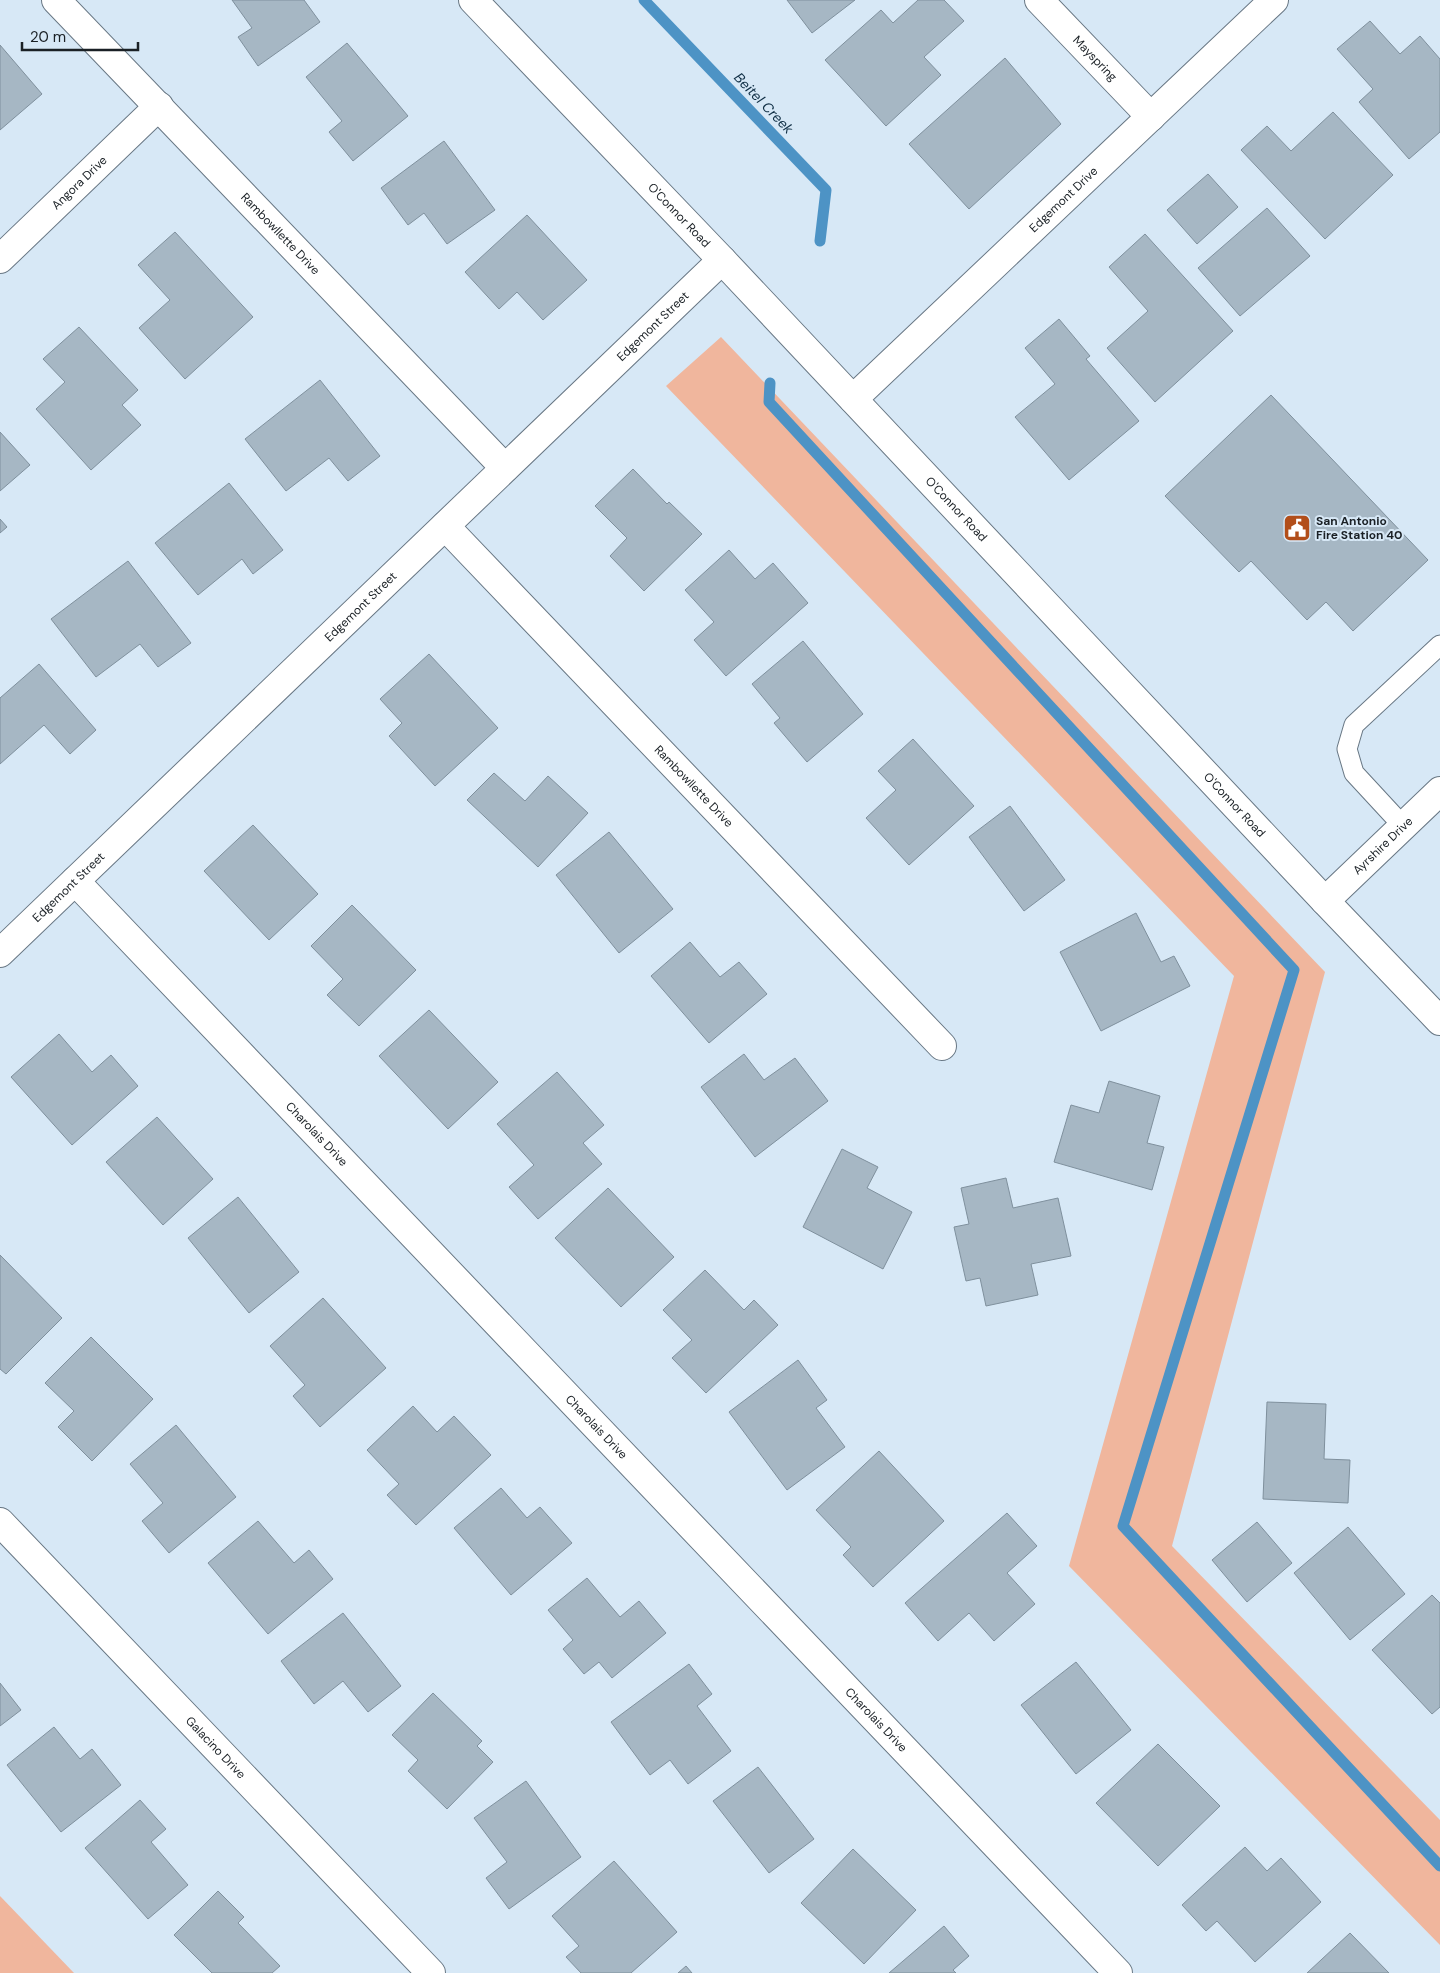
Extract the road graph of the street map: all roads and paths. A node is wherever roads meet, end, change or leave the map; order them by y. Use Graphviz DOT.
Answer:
graph roads {
  1 [pos="56,0"];
  2 [pos="473,0"];
  3 [pos="1039,0"];
  4 [pos="1274,0"];
  5 [pos="159,106"];
  6 [pos="1150,117"];
  7 [pos="0,259"];
  8 [pos="722,260"];
  9 [pos="853,399"];
  10 [pos="505,468"];
  11 [pos="445,526"];
  12 [pos="1440,645"];
  13 [pos="1440,791"];
  14 [pos="1404,826"];
  15 [pos="75,881"];
  16 [pos="1325,901"];
  17 [pos="0,954"];
  18 [pos="1440,1021"];
  19 [pos="942,1046"];
  20 [pos="0,1522"];
  21 [pos="431,1973"];
  22 [pos="1118,1973"];
  1 -- 5 [label="street, Rambowllette Drive"];
  2 -- 8 [label="street, O'Connor Road"];
  3 -- 6 [label="street, Mayspring"];
  4 -- 6 [label="street, Edgemont Drive"];
  5 -- 7 [label="street, Angora Drive"];
  5 -- 10 [label="street, Rambowllette Drive"];
  6 -- 9 [label="street, Edgemont Drive"];
  8 -- 9 [label="street, O'Connor Road"];
  8 -- 10 [label="street, Edgemont Street"];
  9 -- 16 [label="street, O'Connor Road"];
  10 -- 11 [label="street, Edgemont Street"];
  11 -- 15 [label="street, Edgemont Street"];
  11 -- 19 [label="street, Rambowllette Drive"];
  12 -- 14 [label="lane"];
  13 -- 14 [label="street, Ayrshire Drive"];
  14 -- 16 [label="street, Ayrshire Drive"];
  15 -- 17 [label="street, Edgemont Street"];
  15 -- 22 [label="street, Charolais Drive"];
  16 -- 18 [label="street, O'Connor Road"];
  20 -- 21 [label="street, Galacino Drive"];
}
